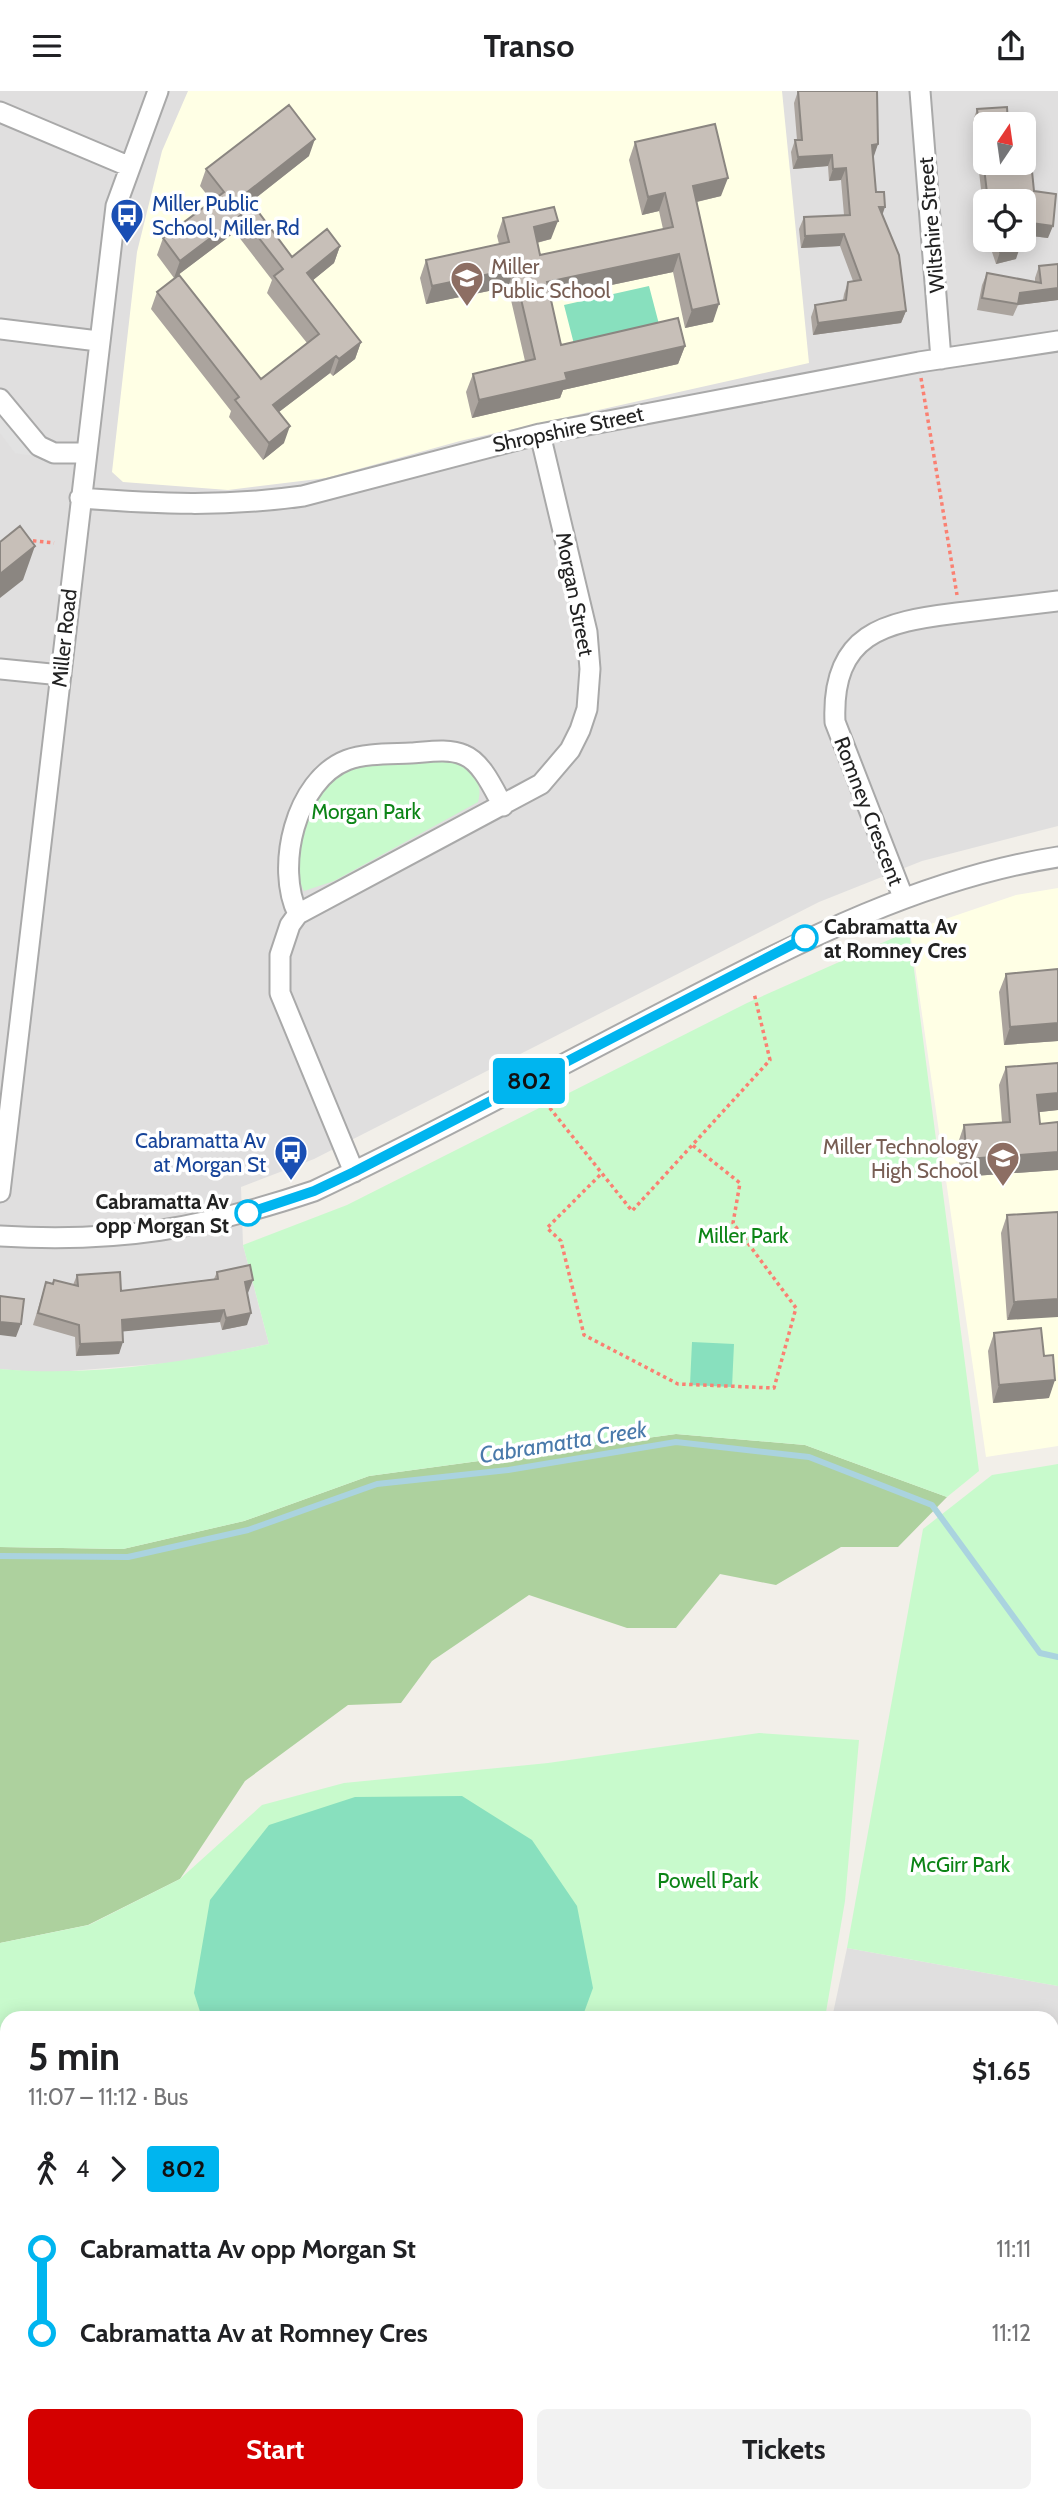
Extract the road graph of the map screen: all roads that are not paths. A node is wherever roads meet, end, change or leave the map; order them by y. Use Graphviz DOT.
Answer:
graph roads {
  1 [pos="158,91"];
  2 [pos="920,91"];
  3 [pos="0,112"];
  4 [pos="128,166"];
  5 [pos="0,329"];
  6 [pos="98,341"];
  7 [pos="1058,341"];
  8 [pos="941,359"];
  9 [pos="0,399"];
  10 [pos="540,433"];
  11 [pos="85,453"];
  12 [pos="80,498"];
  13 [pos="1058,601"];
  14 [pos="0,669"];
  15 [pos="61,675"];
  16 [pos="503,806"];
  17 [pos="1058,857"];
  18 [pos="903,897"];
  19 [pos="298,913"];
  20 [pos="354,1172"];
  21 [pos="0,1192"];
  22 [pos="0,1236"];
  1 -- 4 [label="street, Miller Road"];
  2 -- 8 [label="street, Wiltshire Street"];
  3 -- 4 [label="street"];
  4 -- 6 [label="street, Miller Road"];
  5 -- 6 [label="street"];
  6 -- 11 [label="street, Miller Road"];
  7 -- 8 [label="street, Shropshire Street"];
  8 -- 10 [label="street, Shropshire Street"];
  9 -- 11 [label="street"];
  10 -- 12 [label="street, Shropshire Street"];
  10 -- 16 [label="street, Morgan Street"];
  11 -- 12 [label="street, Miller Road"];
  12 -- 15 [label="street, Miller Road"];
  13 -- 18 [label="street, Romney Crescent"];
  14 -- 15 [label="street"];
  15 -- 21 [label="street, Miller Road"];
  16 -- 19 [label="street, Morgan Street"];
  16 -- 19 [label="street"];
  17 -- 18 [label="street"];
  18 -- 20 [label="street"];
  19 -- 20 [label="street"];
  20 -- 22 [label="street"];
}
